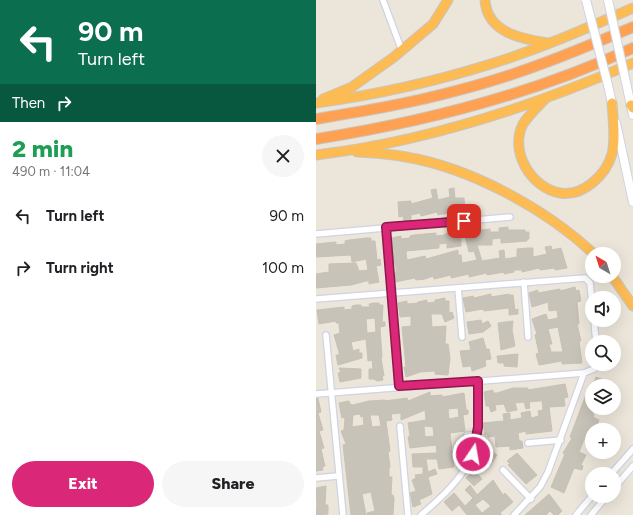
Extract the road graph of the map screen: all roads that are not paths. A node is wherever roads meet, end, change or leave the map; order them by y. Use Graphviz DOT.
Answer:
graph roads {
  1 [pos="382,0"];
  2 [pos="448,0"];
  3 [pos="485,0"];
  4 [pos="586,0"];
  5 [pos="608,0"];
  6 [pos="633,8"];
  7 [pos="633,27"];
  8 [pos="549,44"];
  9 [pos="633,48"];
  10 [pos="402,51"];
  11 [pos="633,63"];
  12 [pos="547,98"];
  13 [pos="316,103"];
  14 [pos="612,103"];
  15 [pos="632,107"];
  16 [pos="633,115"];
  17 [pos="316,119"];
  18 [pos="316,139"];
  19 [pos="350,151"];
  20 [pos="316,155"];
  21 [pos="633,202"];
  22 [pos="510,217"];
  23 [pos="386,227"];
  24 [pos="316,234"];
  25 [pos="586,247"];
  26 [pos="524,282"];
  27 [pos="617,283"];
  28 [pos="458,288"];
  29 [pos="591,291"];
  30 [pos="391,294"];
  31 [pos="316,299"];
  32 [pos="633,306"];
  33 [pos="326,335"];
  34 [pos="462,336"];
  35 [pos="528,337"];
  36 [pos="589,371"];
  37 [pos="584,373"];
  38 [pos="478,381"];
  39 [pos="399,386"];
  40 [pos="332,392"];
  41 [pos="316,394"];
  42 [pos="400,426"];
  43 [pos="477,433"];
  44 [pos="560,440"];
  45 [pos="528,443"];
  46 [pos="633,449"];
  47 [pos="473,454"];
  48 [pos="633,466"];
  49 [pos="617,467"];
  50 [pos="502,470"];
  51 [pos="338,476"];
  52 [pos="316,478"];
  53 [pos="621,480"];
  54 [pos="531,499"];
  55 [pos="586,503"];
  56 [pos="601,503"];
  57 [pos="343,515"];
  58 [pos="408,515"];
  59 [pos="421,515"];
  60 [pos="514,515"];
  61 [pos="576,515"];
  62 [pos="591,515"];
  1 -- 10 [label="street"];
  2 -- 10 [label="highway"];
  3 -- 8 [label="highway"];
  4 -- 14 [label="main road, bridge"];
  5 -- 15 [label="main road, bridge"];
  6 -- 8 [label="highway"];
  7 -- 17 [label="highway"];
  8 -- 13 [label="highway"];
  9 -- 18 [label="highway"];
  10 -- 13 [label="highway"];
  11 -- 12 [label="highway"];
  12 -- 14 [label="highway"];
  12 -- 19 [label="highway"];
  14 -- 21 [label="main road"];
  15 -- 16 [label="main road"];
  19 -- 20 [label="highway"];
  19 -- 25 [label="highway"];
  22 -- 23 [label="street"];
  23 -- 24 [label="street"];
  23 -- 30 [label="street"];
  26 -- 28 [label="street"];
  26 -- 29 [label="street"];
  26 -- 35 [label="street"];
  27 -- 32 [label="highway"];
  28 -- 30 [label="street"];
  28 -- 34 [label="street"];
  30 -- 31 [label="street"];
  30 -- 39 [label="street"];
  33 -- 40 [label="street"];
  36 -- 37 [label="street"];
  37 -- 38 [label="street"];
  37 -- 44 [label="street"];
  38 -- 39 [label="street"];
  38 -- 43 [label="street"];
  39 -- 40 [label="street"];
  40 -- 41 [label="street"];
  40 -- 51 [label="street"];
  42 -- 58 [label="street"];
  43 -- 47 [label="street"];
  43 -- 47 [label="lane"];
  44 -- 45 [label="street"];
  44 -- 54 [label="street"];
  46 -- 49 [label="street"];
  47 -- 59 [label="street"];
  48 -- 53 [label="street"];
  50 -- 54 [label="street"];
  51 -- 52 [label="street"];
  51 -- 57 [label="street"];
  54 -- 60 [label="street"];
  55 -- 61 [label="street"];
  56 -- 62 [label="street"];
}
